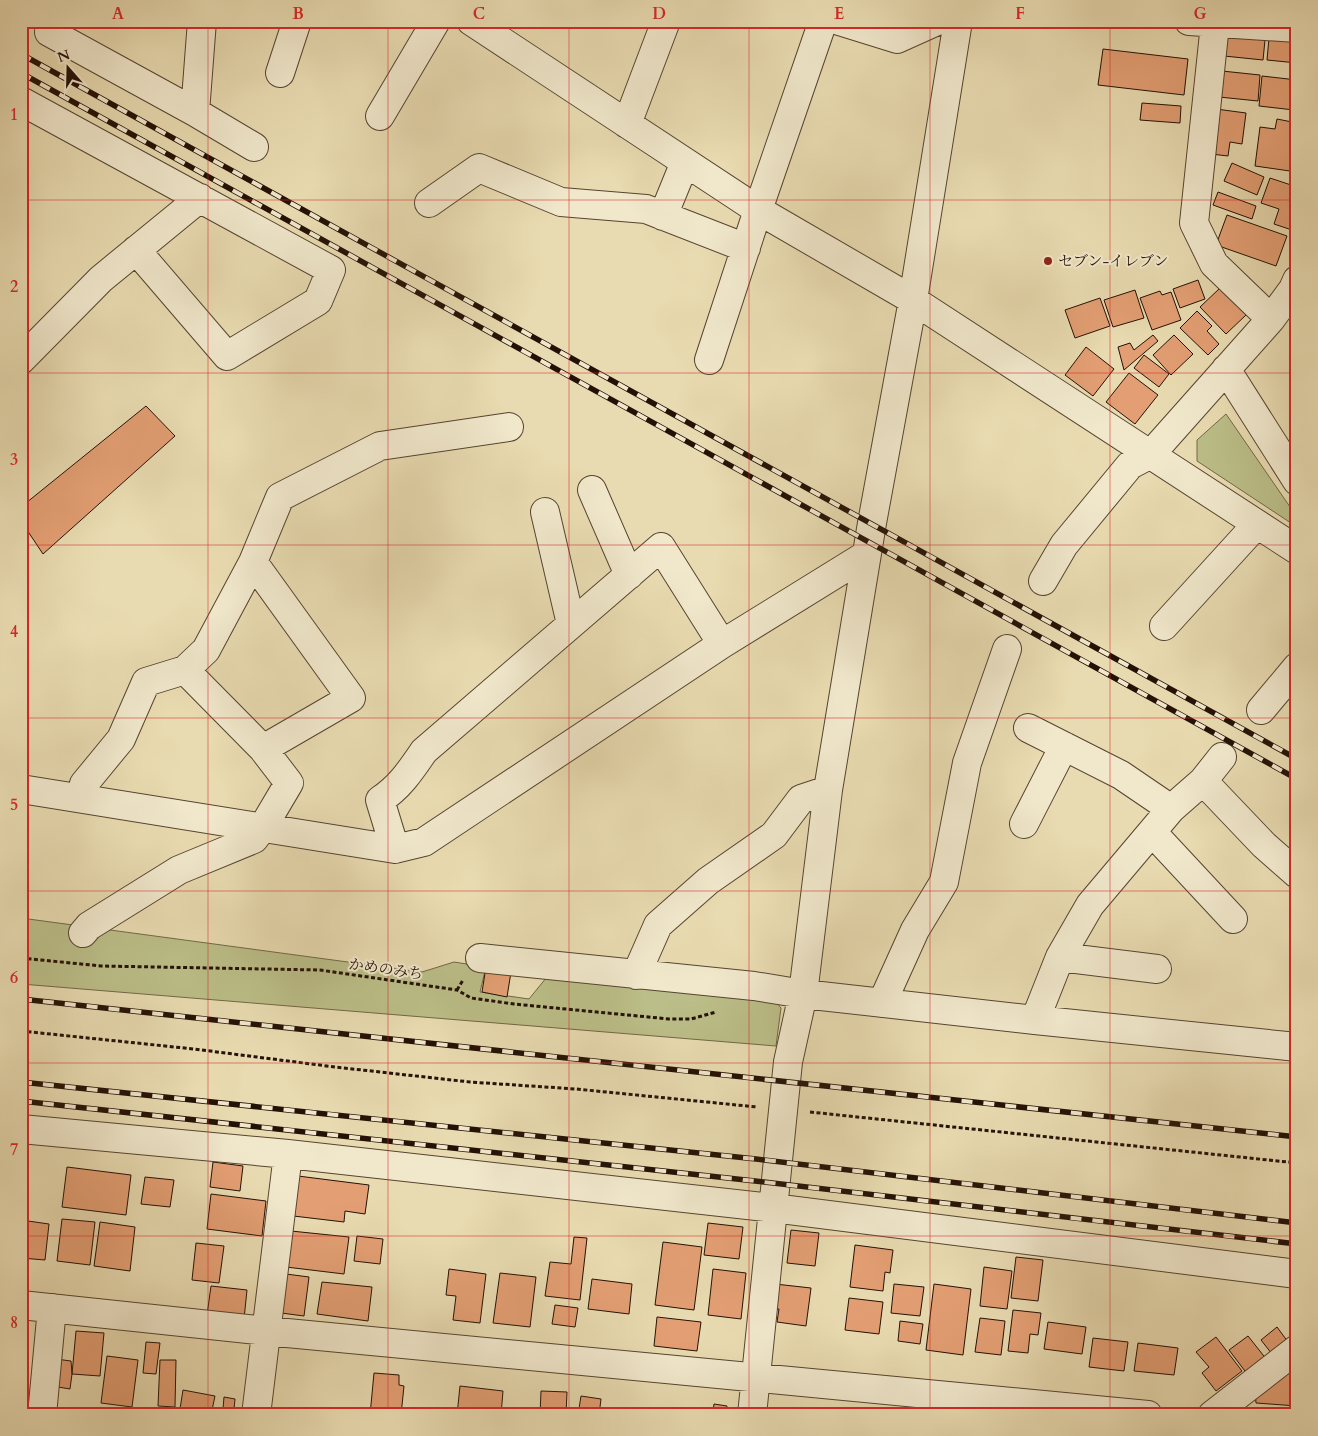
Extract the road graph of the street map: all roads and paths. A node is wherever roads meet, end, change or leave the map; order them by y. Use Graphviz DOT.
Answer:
graph roads {
  1 [pos="202,21"];
  2 [pos="297,21"];
  3 [pos="436,21"];
  4 [pos="471,21"];
  5 [pos="666,21"];
  6 [pos="823,21"];
  7 [pos="839,21"];
  8 [pos="937,21"];
  9 [pos="958,21"];
  10 [pos="1213,23"];
  11 [pos="1297,28"];
  12 [pos="48,32"];
  13 [pos="280,72"];
  14 [pos="21,101"];
  15 [pos="195,112"];
  16 [pos="380,116"];
  17 [pos="627,124"];
  18 [pos="254,147"];
  19 [pos="685,162"];
  20 [pos="200,198"];
  21 [pos="429,203"];
  22 [pos="758,210"];
  23 [pos="664,216"];
  24 [pos="746,248"];
  25 [pos="136,250"];
  26 [pos="1297,280"];
  27 [pos="913,300"];
  28 [pos="1271,319"];
  29 [pos="24,352"];
  30 [pos="709,360"];
  31 [pos="1226,369"];
  32 [pos="509,427"];
  33 [pos="1151,454"];
  34 [pos="1297,481"];
  35 [pos="592,490"];
  36 [pos="545,512"];
  37 [pos="1257,524"];
  38 [pos="1297,550"];
  39 [pos="866,555"];
  40 [pos="253,562"];
  41 [pos="629,575"];
  42 [pos="1043,581"];
  43 [pos="571,624"];
  44 [pos="1164,626"];
  45 [pos="722,644"];
  46 [pos="1007,649"];
  47 [pos="1297,667"];
  48 [pos="185,670"];
  49 [pos="1261,710"];
  50 [pos="1028,728"];
  51 [pos="1064,746"];
  52 [pos="262,749"];
  53 [pos="1222,757"];
  54 [pos="1203,781"];
  55 [pos="21,789"];
  56 [pos="828,790"];
  57 [pos="81,798"];
  58 [pos="1171,809"];
  59 [pos="1024,824"];
  60 [pos="263,827"];
  61 [pos="1152,832"];
  62 [pos="395,849"];
  63 [pos="1297,874"];
  64 [pos="1233,919"];
  65 [pos="83,933"];
  66 [pos="1060,956"];
  67 [pos="21,958"];
  68 [pos="480,958"];
  69 [pos="1157,969"];
  70 [pos="636,975"];
  71 [pos="803,994"];
  72 [pos="882,1003"];
  73 [pos="717,1012"];
  74 [pos="1035,1020"];
  75 [pos="21,1031"];
  76 [pos="1297,1047"];
  77 [pos="783,1109"];
  78 [pos="21,1129"];
  79 [pos="288,1154"];
  80 [pos="1297,1163"];
  81 [pos="772,1208"];
  82 [pos="1297,1274"];
  83 [pos="21,1305"];
  84 [pos="52,1308"];
  85 [pos="266,1331"];
  86 [pos="1297,1349"];
  87 [pos="756,1378"];
  88 [pos="960,1406"];
  89 [pos="42,1415"];
  90 [pos="256,1415"];
  91 [pos="752,1415"];
  92 [pos="1148,1415"];
  93 [pos="1212,1415"];
  1 -- 15 [label="street"];
  2 -- 13 [label="street"];
  3 -- 16 [label="street"];
  4 -- 17 [label="street"];
  5 -- 17 [label="street"];
  6 -- 22 [label="street"];
  7 -- 8 [label="street"];
  9 -- 27 [label="street"];
  10 -- 11 [label="street"];
  10 -- 28 [label="street"];
  12 -- 15 [label="street"];
  14 -- 20 [label="street"];
  15 -- 18 [label="street"];
  17 -- 19 [label="street"];
  19 -- 22 [label="street"];
  19 -- 23 [label="street"];
  20 -- 25 [label="street"];
  20 -- 25 [label="street"];
  21 -- 23 [label="street"];
  22 -- 24 [label="street"];
  22 -- 27 [label="street"];
  23 -- 24 [label="street"];
  24 -- 30 [label="street"];
  25 -- 29 [label="street"];
  26 -- 28 [label="street"];
  27 -- 33 [label="street"];
  27 -- 39 [label="street"];
  28 -- 31 [label="street"];
  31 -- 33 [label="street"];
  31 -- 34 [label="street"];
  32 -- 40 [label="street"];
  33 -- 37 [label="street"];
  33 -- 42 [label="street"];
  35 -- 41 [label="street"];
  36 -- 43 [label="street"];
  37 -- 38 [label="street"];
  37 -- 44 [label="street"];
  39 -- 45 [label="street"];
  39 -- 56 [label="street"];
  40 -- 48 [label="street"];
  40 -- 52 [label="street"];
  41 -- 43 [label="street"];
  41 -- 45 [label="street"];
  43 -- 62 [label="street"];
  45 -- 62 [label="street"];
  46 -- 72 [label="street"];
  47 -- 49 [label="street"];
  48 -- 52 [label="street"];
  48 -- 57 [label="street"];
  50 -- 51 [label="street"];
  51 -- 58 [label="street"];
  51 -- 59 [label="street"];
  52 -- 60 [label="street"];
  53 -- 54 [label="street"];
  54 -- 58 [label="street"];
  54 -- 63 [label="street"];
  55 -- 57 [label="street"];
  56 -- 70 [label="street"];
  56 -- 71 [label="street"];
  57 -- 60 [label="street"];
  58 -- 61 [label="street"];
  60 -- 62 [label="street"];
  60 -- 65 [label="street"];
  61 -- 64 [label="street"];
  61 -- 66 [label="street"];
  66 -- 69 [label="street"];
  66 -- 74 [label="street"];
  67 -- 73 [label="path, かめのみち"];
  68 -- 70 [label="street"];
  70 -- 71 [label="street"];
  71 -- 72 [label="street"];
  71 -- 77 [label="street"];
  72 -- 74 [label="street"];
  74 -- 76 [label="street"];
  75 -- 77 [label="path"];
  77 -- 80 [label="path"];
  77 -- 81 [label="street"];
  78 -- 79 [label="street"];
  79 -- 81 [label="street"];
  79 -- 85 [label="street"];
  81 -- 82 [label="street"];
  81 -- 87 [label="street"];
  83 -- 84 [label="street"];
  84 -- 85 [label="street"];
  84 -- 89 [label="street"];
  85 -- 87 [label="street"];
  85 -- 90 [label="street"];
  86 -- 93 [label="street"];
  87 -- 88 [label="street"];
  87 -- 91 [label="street"];
  88 -- 92 [label="street"];
}
